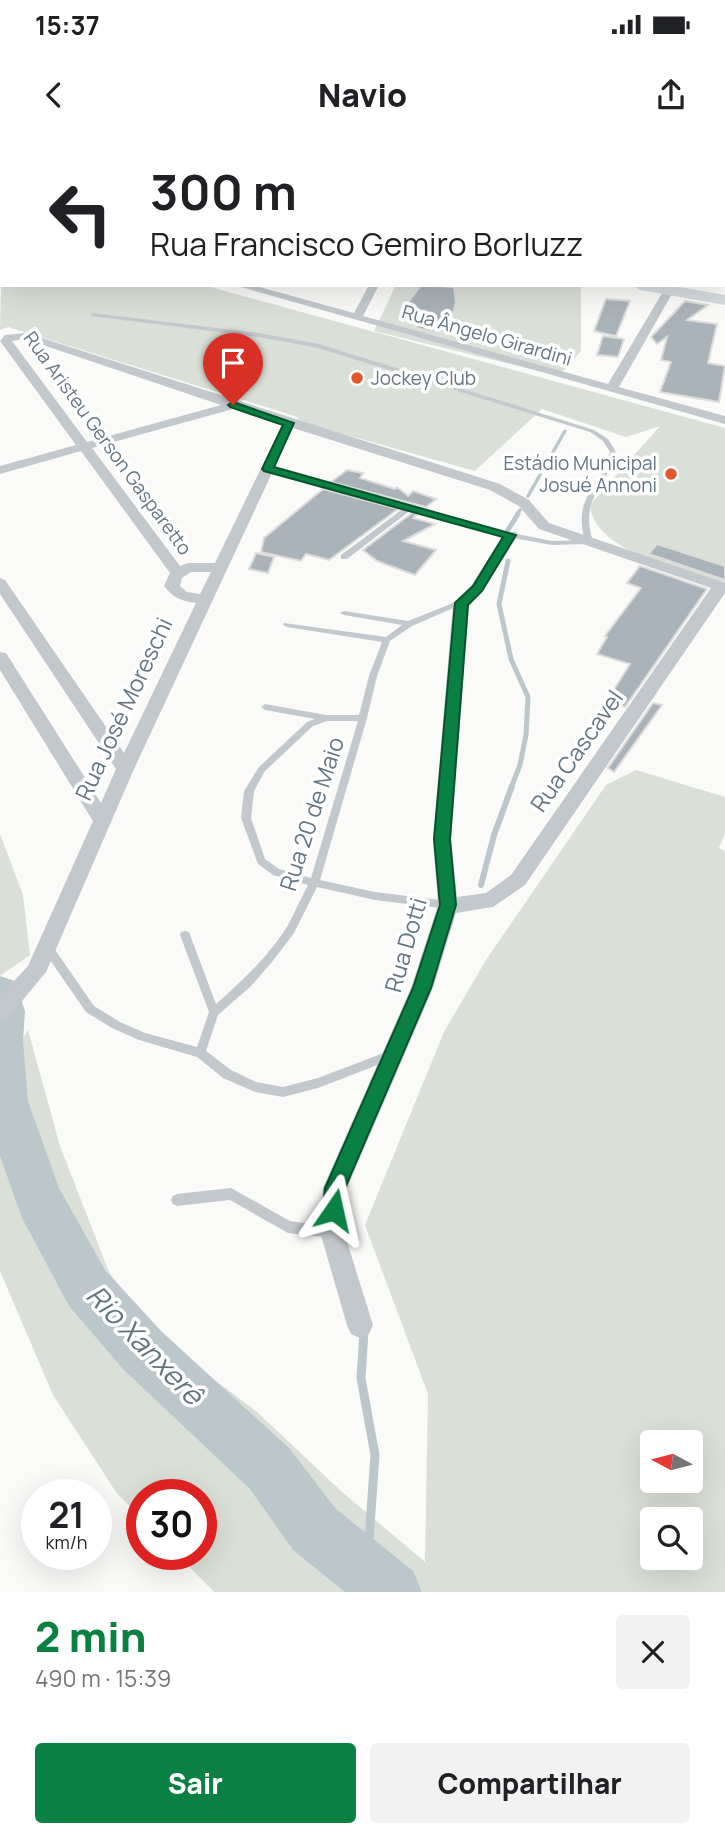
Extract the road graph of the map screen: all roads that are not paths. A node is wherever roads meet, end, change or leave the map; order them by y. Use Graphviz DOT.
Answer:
graph roads {
  1 [pos="246,287"];
  2 [pos="373,287"];
  3 [pos="671,288"];
  4 [pos="725,300"];
  5 [pos="93,315"];
  6 [pos="357,317"];
  7 [pos="612,388"];
  8 [pos="233,405"];
  9 [pos="725,420"];
  10 [pos="289,423"];
  11 [pos="86,446"];
  12 [pos="267,469"];
  13 [pos="0,470"];
  14 [pos="409,508"];
  15 [pos="510,535"];
  16 [pos="589,542"];
  17 [pos="344,557"];
  18 [pos="219,568"];
  19 [pos="178,573"];
  20 [pos="0,583"];
  21 [pos="723,587"];
  22 [pos="204,599"];
  23 [pos="461,603"];
  24 [pos="344,613"];
  25 [pos="409,624"];
  26 [pos="287,625"];
  27 [pos="387,640"];
  28 [pos="0,657"];
  29 [pos="265,707"];
  30 [pos="326,718"];
  31 [pos="363,718"];
  32 [pos="125,769"];
  33 [pos="102,820"];
  34 [pos="314,883"];
  35 [pos="448,905"];
  36 [pos="185,935"];
  37 [pos="46,946"];
  38 [pos="0,1011"];
  39 [pos="214,1012"];
  40 [pos="200,1053"];
  41 [pos="394,1054"];
  42 [pos="177,1200"];
  43 [pos="332,1232"];
  44 [pos="360,1325"];
  1 -- 6 [label="street, Rua Ângelo Girardini"];
  2 -- 6 [label="street"];
  3 -- 4 [label="street"];
  3 -- 7 [label="street"];
  5 -- 16 [label="lane"];
  6 -- 7 [label="street, Rua Ângelo Girardini"];
  7 -- 9 [label="street, Rua Ângelo Girardini"];
  8 -- 10 [label="street"];
  8 -- 11 [label="street"];
  8 -- 11 [label="street, Rua Aristeu Gerson Gasparetto"];
  10 -- 12 [label="street, Rua José Moreschi"];
  10 -- 16 [label="street"];
  11 -- 13 [label="street"];
  11 -- 19 [label="street, Rua Aristeu Gerson Gasparetto"];
  12 -- 14 [label="lane"];
  12 -- 18 [label="street, Rua José Moreschi"];
  14 -- 15 [label="lane"];
  14 -- 17 [label="lane"];
  15 -- 16 [label="lane"];
  15 -- 23 [label="street"];
  16 -- 21 [label="street"];
  18 -- 19 [label="street"];
  18 -- 22 [label="street, Rua José Moreschi"];
  19 -- 22 [label="street, Rua Aristeu Gerson Gasparetto"];
  20 -- 32 [label="street"];
  21 -- 35 [label="street, Rua Cascavel"];
  22 -- 32 [label="street, Rua José Moreschi"];
  23 -- 25 [label="lane"];
  23 -- 35 [label="street, Rua Dotti"];
  24 -- 25 [label="lane"];
  25 -- 27 [label="lane"];
  26 -- 27 [label="lane"];
  27 -- 31 [label="lane, Rua 20 de Maio"];
  28 -- 33 [label="street"];
  29 -- 30 [label="lane"];
  30 -- 31 [label="lane"];
  30 -- 34 [label="lane"];
  31 -- 34 [label="lane, Rua 20 de Maio"];
  32 -- 33 [label="street, Rua José Moreschi"];
  33 -- 37 [label="street, Rua José Moreschi"];
  34 -- 35 [label="lane"];
  34 -- 39 [label="lane, Rua 20 de Maio"];
  35 -- 41 [label="street, Rua Dotti"];
  36 -- 39 [label="lane"];
  37 -- 38 [label="street, Rua José Moreschi"];
  37 -- 40 [label="lane"];
  39 -- 40 [label="lane, Rua 20 de Maio"];
  40 -- 41 [label="lane"];
  41 -- 43 [label="street, Rua Dotti"];
  42 -- 43 [label="lane"];
  43 -- 44 [label="street, Rua Dotti"];
}
